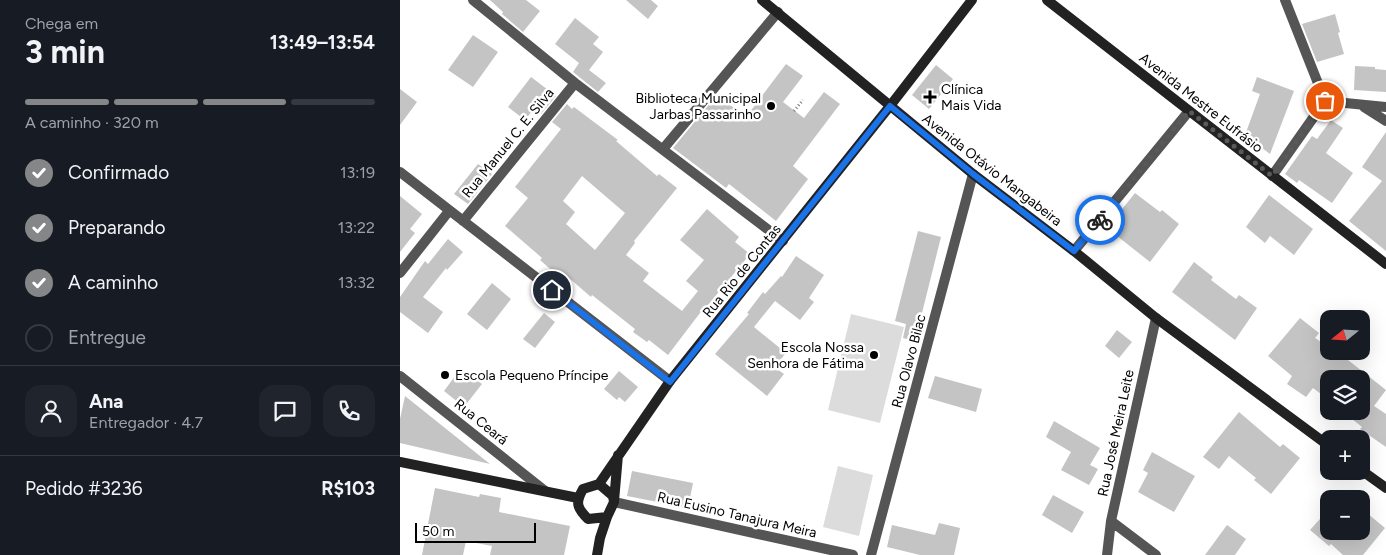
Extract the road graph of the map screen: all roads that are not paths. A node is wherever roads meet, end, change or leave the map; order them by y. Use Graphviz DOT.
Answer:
graph roads {
  1 [pos="473,0"];
  2 [pos="762,0"];
  3 [pos="972,0"];
  4 [pos="1047,0"];
  5 [pos="1285,0"];
  6 [pos="778,12"];
  7 [pos="576,83"];
  8 [pos="1325,101"];
  9 [pos="1362,105"];
  10 [pos="890,106"];
  11 [pos="1386,107"];
  12 [pos="1189,111"];
  13 [pos="1386,121"];
  14 [pos="663,149"];
  15 [pos="400,172"];
  16 [pos="973,174"];
  17 [pos="1272,176"];
  18 [pos="449,211"];
  19 [pos="463,221"];
  20 [pos="784,241"];
  21 [pos="1074,251"];
  22 [pos="1386,264"];
  23 [pos="400,273"];
  24 [pos="1156,318"];
  25 [pos="400,376"];
  26 [pos="670,382"];
  27 [pos="1320,439"];
  28 [pos="618,454"];
  29 [pos="400,462"];
  30 [pos="1370,476"];
  31 [pos="598,484"];
  32 [pos="1386,488"];
  33 [pos="545,491"];
  34 [pos="578,498"];
  35 [pos="614,502"];
  36 [pos="607,517"];
  37 [pos="588,519"];
  38 [pos="1110,521"];
  39 [pos="600,538"];
  40 [pos="597,555"];
  41 [pos="854,555"];
  42 [pos="871,555"];
  43 [pos="1107,555"];
  44 [pos="1156,555"];
  1 -- 7 [label="street"];
  2 -- 6 [label="street, Avenida Otávio Mangabeira"];
  3 -- 10 [label="street, Rua Rio de Contas"];
  4 -- 12 [label="street, Avenida Mestre Eufrásio"];
  5 -- 8 [label="street"];
  6 -- 10 [label="street, Avenida Otávio Mangabeira"];
  6 -- 14 [label="street"];
  7 -- 14 [label="street"];
  7 -- 19 [label="street, Rua Manuel C. E. Silva"];
  8 -- 9 [label="street"];
  8 -- 17 [label="street"];
  9 -- 11 [label="street"];
  9 -- 13 [label="street"];
  10 -- 16 [label="street, Avenida Otávio Mangabeira"];
  10 -- 20 [label="street, Rua Rio de Contas"];
  12 -- 17 [label="street, Avenida Mestre Eufrásio"];
  12 -- 21 [label="street"];
  14 -- 20 [label="street"];
  15 -- 18 [label="street"];
  16 -- 21 [label="street, Avenida Otávio Mangabeira"];
  16 -- 42 [label="street, Rua Olavo Bilac"];
  17 -- 22 [label="street, Avenida Mestre Eufrásio"];
  18 -- 19 [label="street"];
  18 -- 23 [label="street"];
  19 -- 26 [label="street"];
  20 -- 26 [label="street, Rua Rio de Contas"];
  21 -- 24 [label="street, Avenida Otávio Mangabeira"];
  24 -- 27 [label="street, Avenida Otávio Mangabeira"];
  24 -- 38 [label="street, Rua José Meira Leite"];
  25 -- 33 [label="street, Rua Ceará"];
  26 -- 28 [label="street, Rua Rio de Contas"];
  28 -- 31 [label="street, Rua Rio de Contas"];
  28 -- 35 [label="street"];
  29 -- 33 [label="street"];
  30 -- 32 [label="street"];
  31 -- 34 [label="street"];
  31 -- 35 [label="street"];
  33 -- 34 [label="street"];
  34 -- 37 [label="street"];
  35 -- 36 [label="street"];
  35 -- 41 [label="street, Rua Eusino Tanajura Meira"];
  36 -- 37 [label="street"];
  36 -- 39 [label="street"];
  37 -- 39 [label="street"];
  38 -- 43 [label="street, Rua José Meira Leite"];
  38 -- 44 [label="street"];
  39 -- 40 [label="street"];
}
